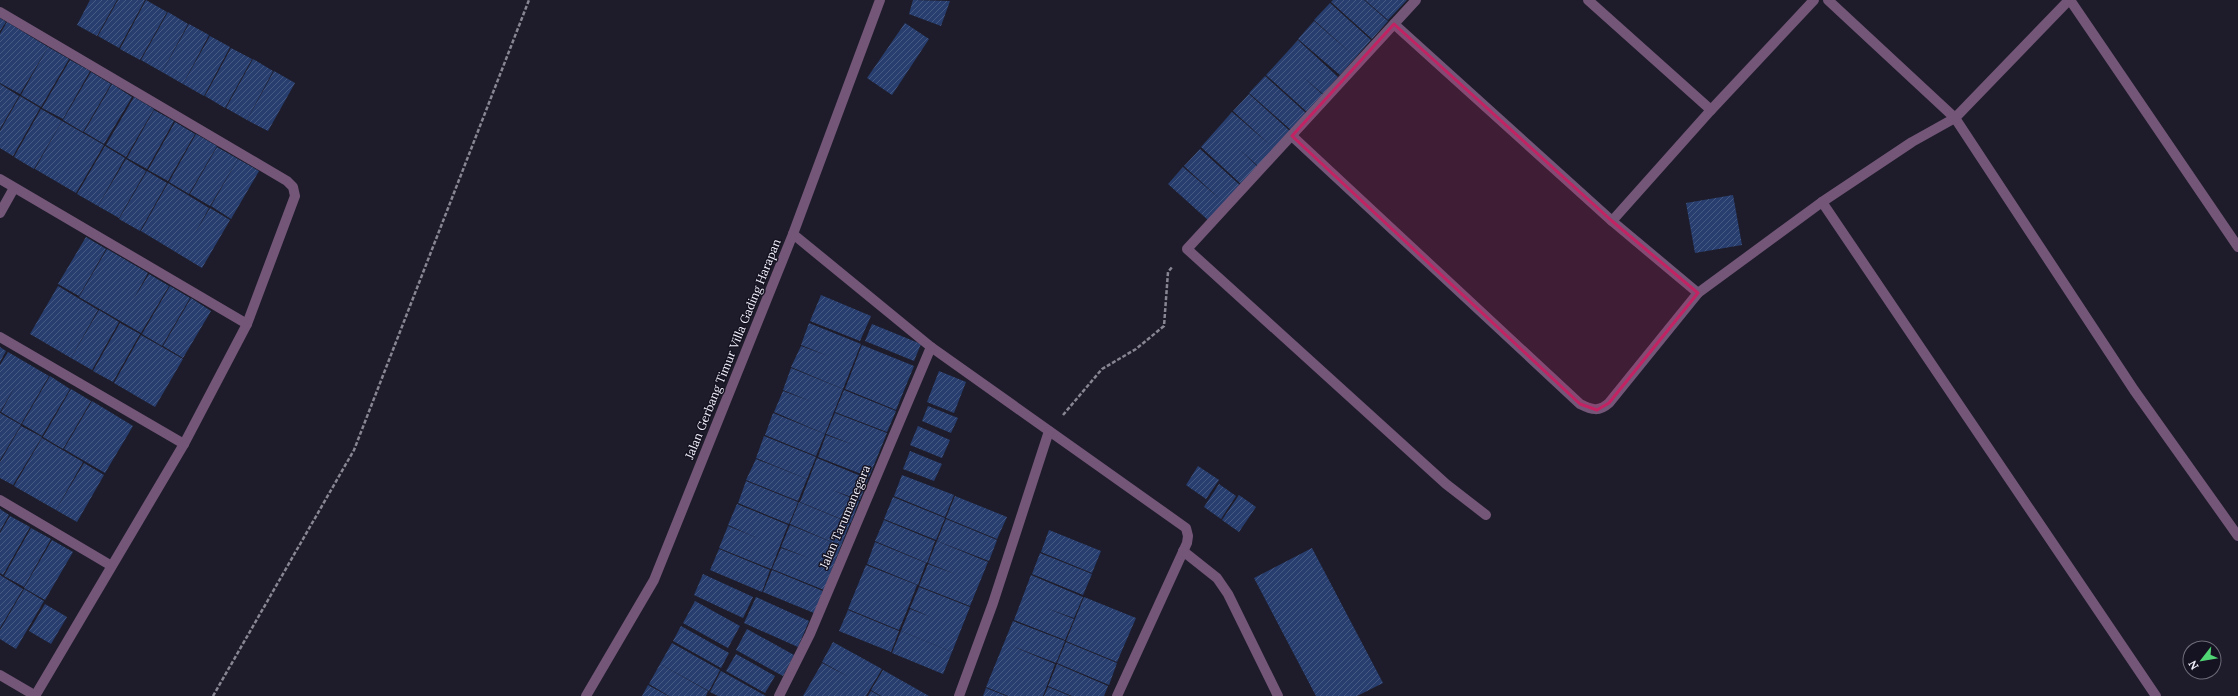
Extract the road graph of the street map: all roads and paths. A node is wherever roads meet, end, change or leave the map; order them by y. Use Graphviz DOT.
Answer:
graph roads {
  1 [pos="529,0"];
  2 [pos="880,0"];
  3 [pos="1416,0"];
  4 [pos="1588,0"];
  5 [pos="1814,0"];
  6 [pos="1828,0"];
  7 [pos="2070,0"];
  8 [pos="0,12"];
  9 [pos="1394,24"];
  10 [pos="1710,110"];
  11 [pos="1955,118"];
  12 [pos="1292,136"];
  13 [pos="0,179"];
  14 [pos="14,188"];
  15 [pos="1822,202"];
  16 [pos="0,213"];
  17 [pos="1612,220"];
  18 [pos="793,234"];
  19 [pos="2238,247"];
  20 [pos="1187,249"];
  21 [pos="1698,293"];
  22 [pos="247,324"];
  23 [pos="0,337"];
  24 [pos="931,347"];
  25 [pos="1049,431"];
  26 [pos="184,444"];
  27 [pos="0,500"];
  28 [pos="1486,515"];
  29 [pos="2238,536"];
  30 [pos="1183,551"];
  31 [pos="110,565"];
  32 [pos="0,675"];
  33 [pos="36,696"];
  34 [pos="213,696"];
  35 [pos="586,696"];
  36 [pos="779,696"];
  37 [pos="959,696"];
  38 [pos="1117,696"];
  39 [pos="1278,696"];
  40 [pos="2156,696"];
  1 -- 34 [label="path"];
  2 -- 18 [label="street, Jalan Gerbang Timur Villa Gading Harapan"];
  3 -- 9 [label="street"];
  4 -- 10 [label="street"];
  5 -- 10 [label="street"];
  6 -- 11 [label="street"];
  7 -- 11 [label="street"];
  7 -- 19 [label="street"];
  8 -- 22 [label="street"];
  9 -- 12 [label="street"];
  9 -- 17 [label="street"];
  10 -- 17 [label="street"];
  11 -- 15 [label="street"];
  11 -- 29 [label="street"];
  12 -- 20 [label="street"];
  12 -- 21 [label="street"];
  13 -- 14 [label="street"];
  14 -- 16 [label="street"];
  14 -- 22 [label="street"];
  15 -- 21 [label="street"];
  15 -- 40 [label="street"];
  17 -- 21 [label="street"];
  18 -- 24 [label="street"];
  18 -- 35 [label="street, Jalan Gerbang Timur Villa Gading Harapan"];
  20 -- 25 [label="path"];
  20 -- 28 [label="street"];
  22 -- 26 [label="street"];
  23 -- 26 [label="street"];
  24 -- 25 [label="street"];
  24 -- 36 [label="street, Jalan Tarumanegara"];
  25 -- 30 [label="street"];
  25 -- 37 [label="street"];
  26 -- 31 [label="street"];
  27 -- 31 [label="street"];
  30 -- 38 [label="street"];
  30 -- 39 [label="street"];
  31 -- 33 [label="street"];
  32 -- 33 [label="street"];
}
